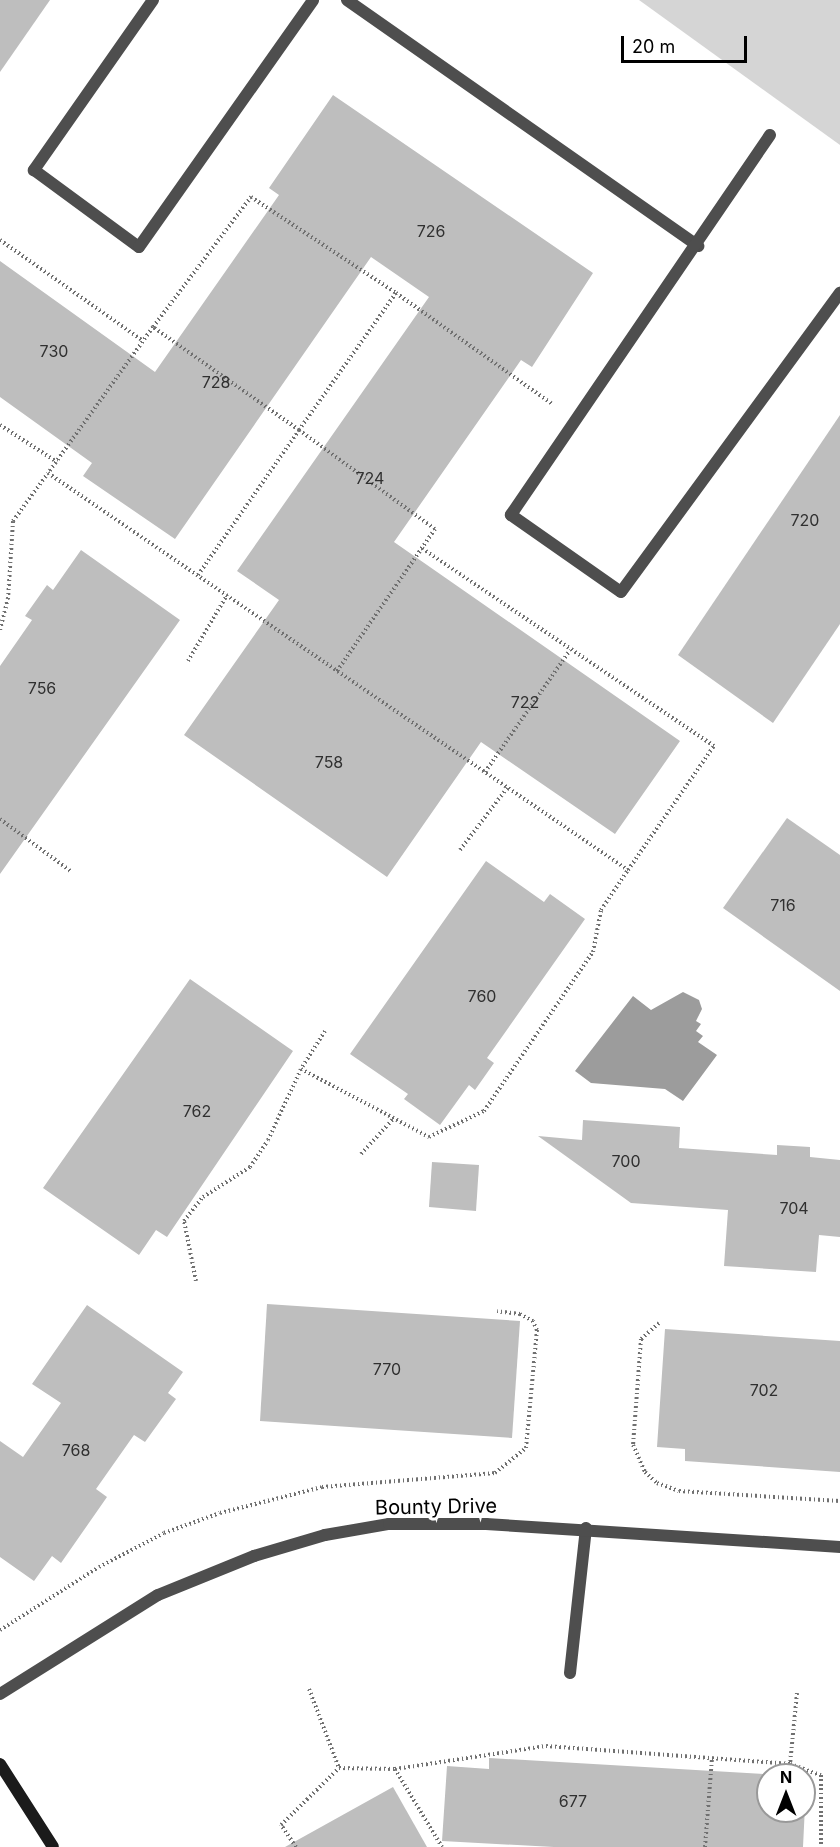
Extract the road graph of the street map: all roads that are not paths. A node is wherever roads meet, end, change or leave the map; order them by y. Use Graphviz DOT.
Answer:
graph roads {
  1 [pos="153,0"];
  2 [pos="313,0"];
  3 [pos="347,0"];
  4 [pos="770,135"];
  5 [pos="698,246"];
  6 [pos="839,297"];
  7 [pos="586,1528"];
  8 [pos="840,1547"];
  9 [pos="570,1673"];
  10 [pos="0,1694"];
  11 [pos="0,1764"];
  12 [pos="53,1847"];
  1 -- 2 [label="street"];
  3 -- 5 [label="street"];
  4 -- 5 [label="street"];
  5 -- 6 [label="street"];
  7 -- 8 [label="street, Bounty Drive"];
  7 -- 9 [label="street"];
  7 -- 10 [label="street, Bounty Drive"];
  11 -- 12 [label="main road"];
}
